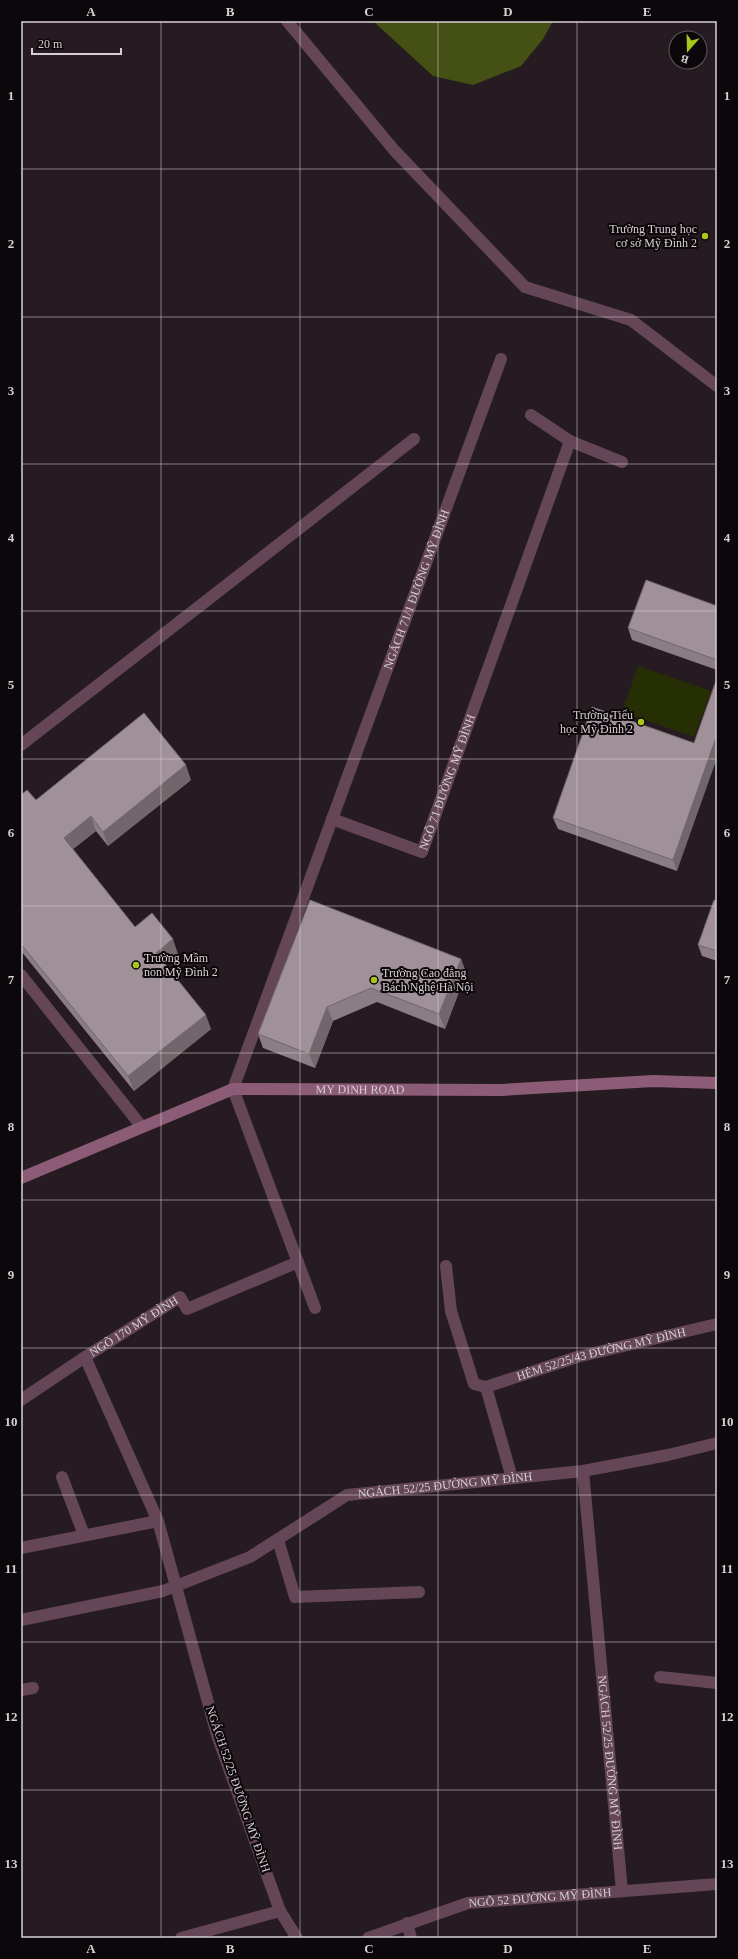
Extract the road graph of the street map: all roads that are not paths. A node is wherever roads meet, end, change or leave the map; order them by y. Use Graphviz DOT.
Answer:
graph roads {
  1 [pos="287,21"];
  2 [pos="501,359"];
  3 [pos="717,386"];
  4 [pos="531,415"];
  5 [pos="414,439"];
  6 [pos="570,440"];
  7 [pos="622,462"];
  8 [pos="21,745"];
  9 [pos="332,820"];
  10 [pos="21,975"];
  11 [pos="717,1082"];
  12 [pos="233,1090"];
  13 [pos="142,1127"];
  14 [pos="21,1178"];
  15 [pos="298,1262"];
  16 [pos="446,1266"];
  17 [pos="315,1308"];
  18 [pos="717,1324"];
  19 [pos="85,1357"];
  20 [pos="486,1387"];
  21 [pos="21,1400"];
  22 [pos="717,1443"];
  23 [pos="583,1471"];
  24 [pos="62,1477"];
  25 [pos="512,1478"];
  26 [pos="158,1521"];
  27 [pos="84,1535"];
  28 [pos="278,1540"];
  29 [pos="21,1548"];
  30 [pos="177,1586"];
  31 [pos="419,1592"];
  32 [pos="21,1620"];
  33 [pos="660,1677"];
  34 [pos="717,1683"];
  35 [pos="717,1884"];
  36 [pos="622,1891"];
  37 [pos="280,1911"];
  38 [pos="407,1923"];
  39 [pos="181,1938"];
  40 [pos="297,1938"];
  41 [pos="368,1938"];
  42 [pos="411,1938"];
  1 -- 3 [label="street"];
  2 -- 9 [label="street, NGÁCH 71/1 ĐƯỜNG MỸ ĐÌNH"];
  4 -- 6 [label="street"];
  5 -- 8 [label="street"];
  6 -- 7 [label="street"];
  6 -- 9 [label="street, NGÕ 71 ĐƯỜNG MỸ ĐÌNH"];
  9 -- 12 [label="street"];
  10 -- 13 [label="street"];
  11 -- 12 [label="street, MY DINH ROAD"];
  12 -- 13 [label="street, MY DINH ROAD"];
  12 -- 15 [label="street"];
  13 -- 14 [label="street, MY DINH ROAD"];
  15 -- 17 [label="street"];
  15 -- 19 [label="street, NGÕ 170 MỸ ĐÌNH"];
  16 -- 20 [label="street"];
  18 -- 20 [label="street, HẺM 52/25/43 ĐƯỜNG MỸ ĐÌNH"];
  19 -- 21 [label="street"];
  19 -- 26 [label="street, NGÕ 170 MỸ ĐÌNH"];
  20 -- 25 [label="street"];
  22 -- 23 [label="street"];
  23 -- 25 [label="street, NGÁCH 52/25 ĐƯỜNG MỸ ĐÌNH"];
  23 -- 36 [label="street, NGÁCH 52/25 ĐƯỜNG MỸ ĐÌNH"];
  24 -- 27 [label="street"];
  25 -- 28 [label="street, NGÁCH 52/25 ĐƯỜNG MỸ ĐÌNH"];
  26 -- 27 [label="street"];
  26 -- 30 [label="street, NGÕ 170 MỸ ĐÌNH"];
  27 -- 29 [label="street"];
  28 -- 30 [label="street, NGÁCH 52/25 ĐƯỜNG MỸ ĐÌNH"];
  28 -- 31 [label="street"];
  30 -- 32 [label="street"];
  30 -- 37 [label="street, NGÁCH 52/25 ĐƯỜNG MỸ ĐÌNH"];
  33 -- 34 [label="street"];
  35 -- 36 [label="street, NGÕ 52 ĐƯỜNG MỸ ĐÌNH"];
  36 -- 38 [label="street, NGÕ 52 ĐƯỜNG MỸ ĐÌNH"];
  37 -- 39 [label="street"];
  37 -- 40 [label="street"];
  38 -- 41 [label="street, NGÕ 52 ĐƯỜNG MỸ ĐÌNH"];
  38 -- 42 [label="street"];
}
